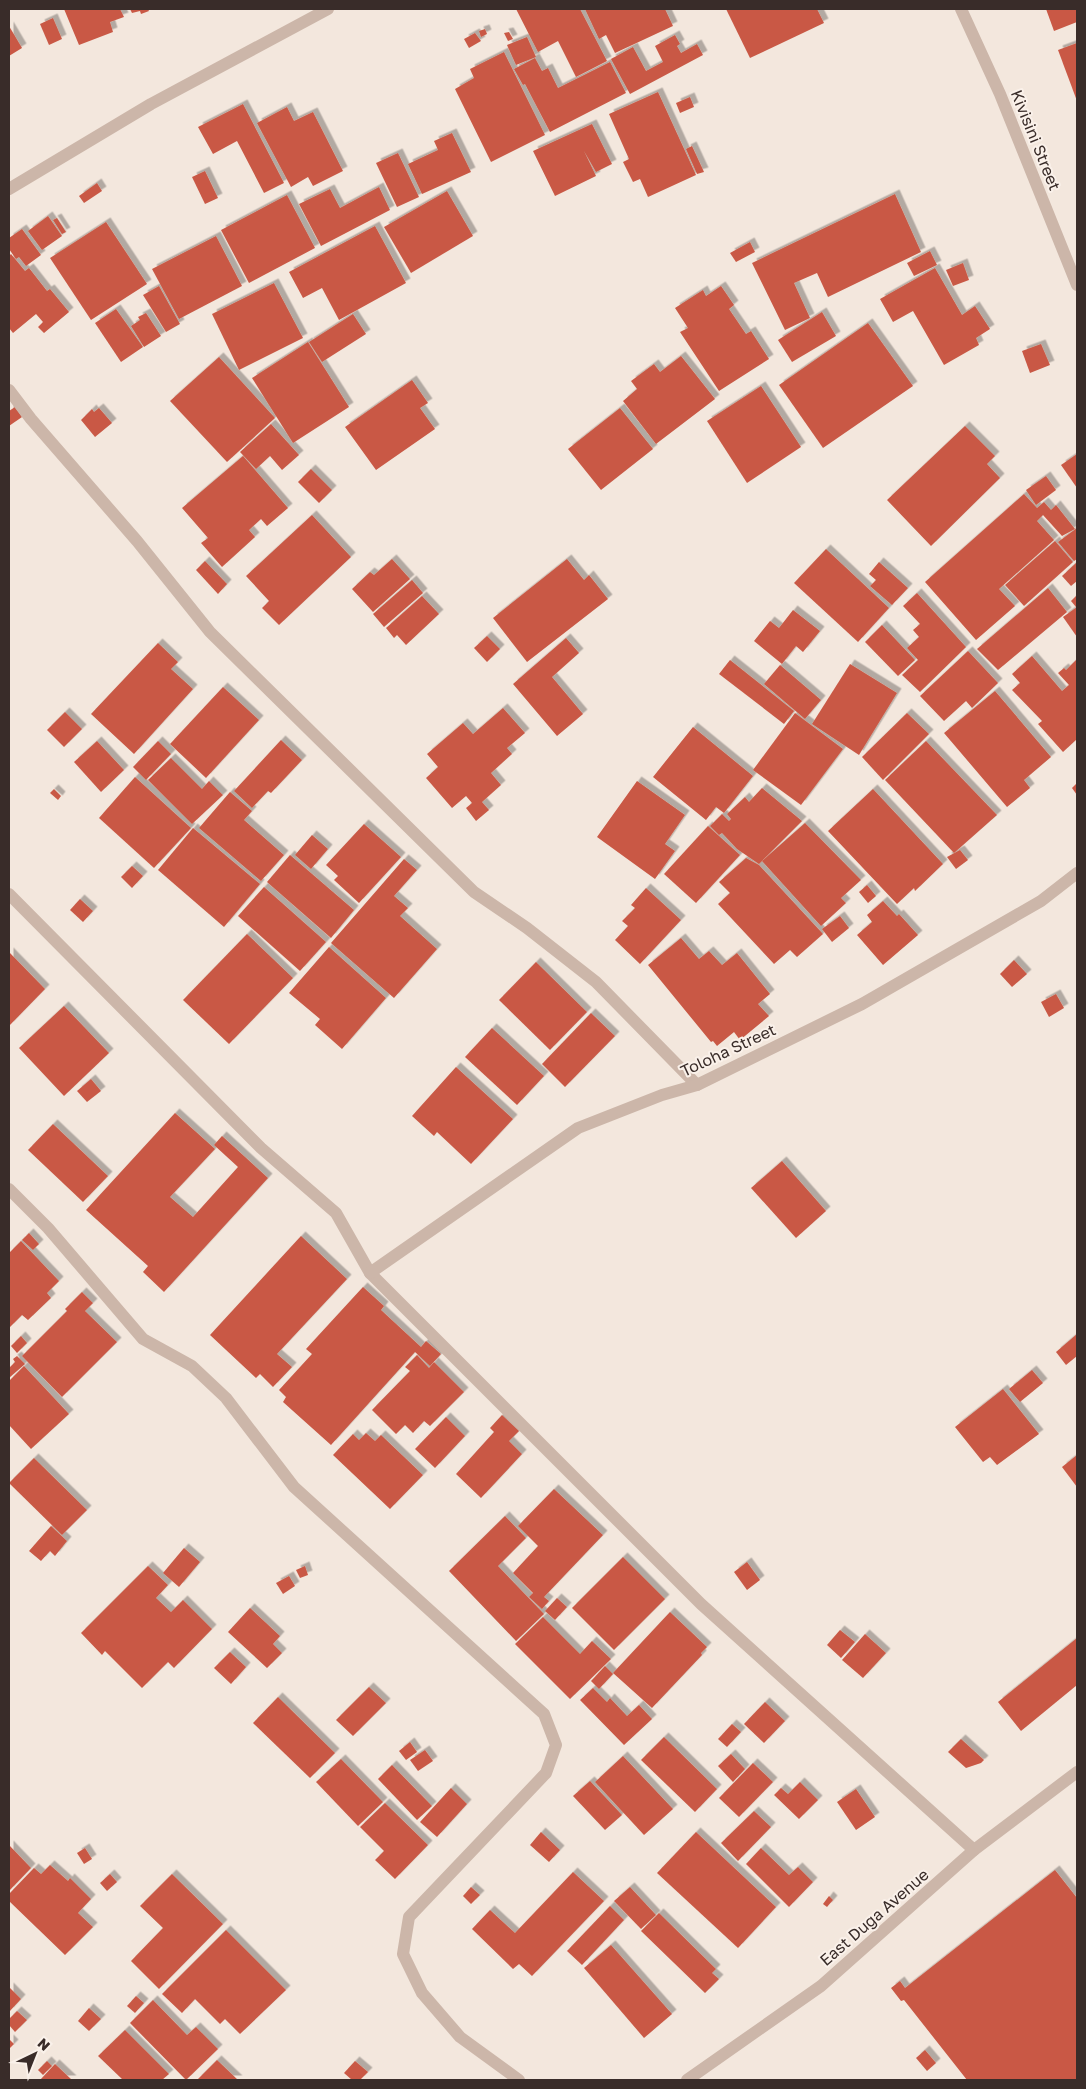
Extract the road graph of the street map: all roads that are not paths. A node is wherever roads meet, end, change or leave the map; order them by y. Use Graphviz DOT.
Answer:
graph roads {
  1 [pos="328,9"];
  2 [pos="961,9"];
  3 [pos="9,189"];
  4 [pos="1077,285"];
  5 [pos="9,390"];
  6 [pos="1077,873"];
  7 [pos="9,894"];
  8 [pos="697,1085"];
  9 [pos="9,1190"];
  10 [pos="370,1273"];
  11 [pos="1077,1772"];
  12 [pos="974,1850"];
  13 [pos="518,2080"];
  14 [pos="687,2080"];
  1 -- 3 [label="street"];
  2 -- 4 [label="street, Kivisini Street"];
  5 -- 8 [label="street"];
  6 -- 8 [label="street, Toloha Street"];
  7 -- 10 [label="street"];
  8 -- 10 [label="street, Toloha Street"];
  9 -- 13 [label="street"];
  10 -- 12 [label="street"];
  11 -- 12 [label="street, East Duga Avenue"];
  12 -- 14 [label="street, East Duga Avenue"];
}
